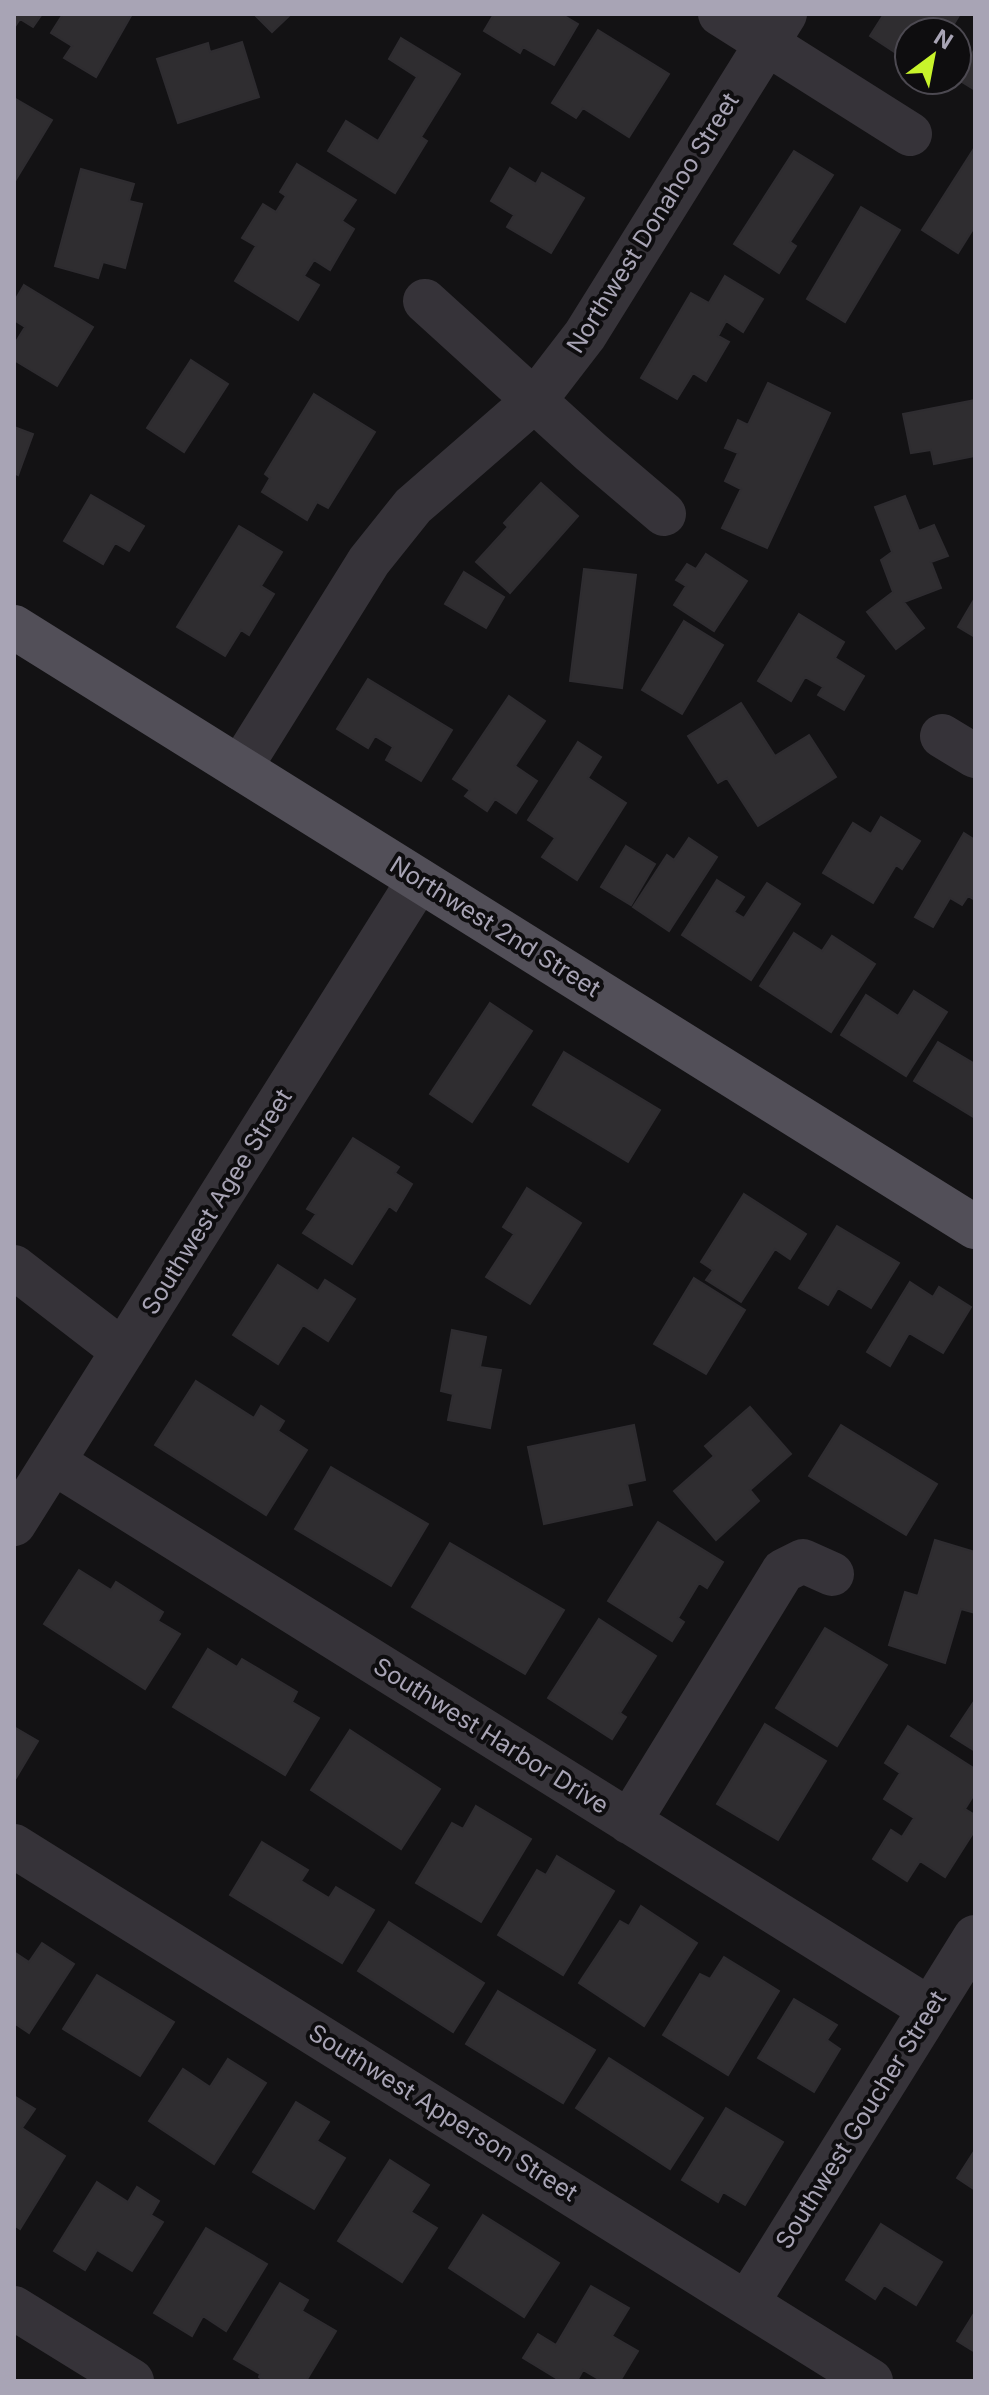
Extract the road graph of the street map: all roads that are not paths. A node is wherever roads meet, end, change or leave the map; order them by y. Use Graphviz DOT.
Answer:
graph roads {
  1 [pos="720,14"];
  2 [pos="776,29"];
  3 [pos="910,134"];
  4 [pos="425,301"];
  5 [pos="535,400"];
  6 [pos="664,514"];
  7 [pos="14,627"];
  8 [pos="240,768"];
  9 [pos="419,880"];
  10 [pos="975,1227"];
  11 [pos="14,1267"];
  12 [pos="123,1351"];
  13 [pos="53,1462"];
  14 [pos="14,1524"];
  15 [pos="832,1574"];
  16 [pos="629,1822"];
  17 [pos="14,1846"];
  18 [pos="975,1937"];
  19 [pos="930,2009"];
  20 [pos="747,2303"];
  21 [pos="14,2308"];
  22 [pos="132,2381"];
  23 [pos="871,2381"];
  1 -- 2 [label="street"];
  2 -- 3 [label="street"];
  2 -- 5 [label="street, Northwest Donahoo Street"];
  4 -- 5 [label="street"];
  5 -- 6 [label="street"];
  5 -- 8 [label="street, Northwest Donahoo Street"];
  7 -- 8 [label="main road, Northwest 2nd Street"];
  8 -- 9 [label="main road, Northwest 2nd Street"];
  9 -- 10 [label="main road, Northwest 2nd Street"];
  9 -- 12 [label="street, Southwest Agee Street"];
  11 -- 12 [label="street"];
  12 -- 13 [label="street, Southwest Agee Street"];
  13 -- 14 [label="street, Southwest Agee Street"];
  13 -- 16 [label="street, Southwest Harbor Drive"];
  15 -- 16 [label="street"];
  16 -- 19 [label="street, Southwest Harbor Drive"];
  17 -- 20 [label="street, Southwest Apperson Street"];
  18 -- 19 [label="street, Southwest Goucher Street"];
  19 -- 20 [label="street, Southwest Goucher Street"];
  20 -- 23 [label="street, Southwest Apperson Street"];
  21 -- 22 [label="street"];
}
